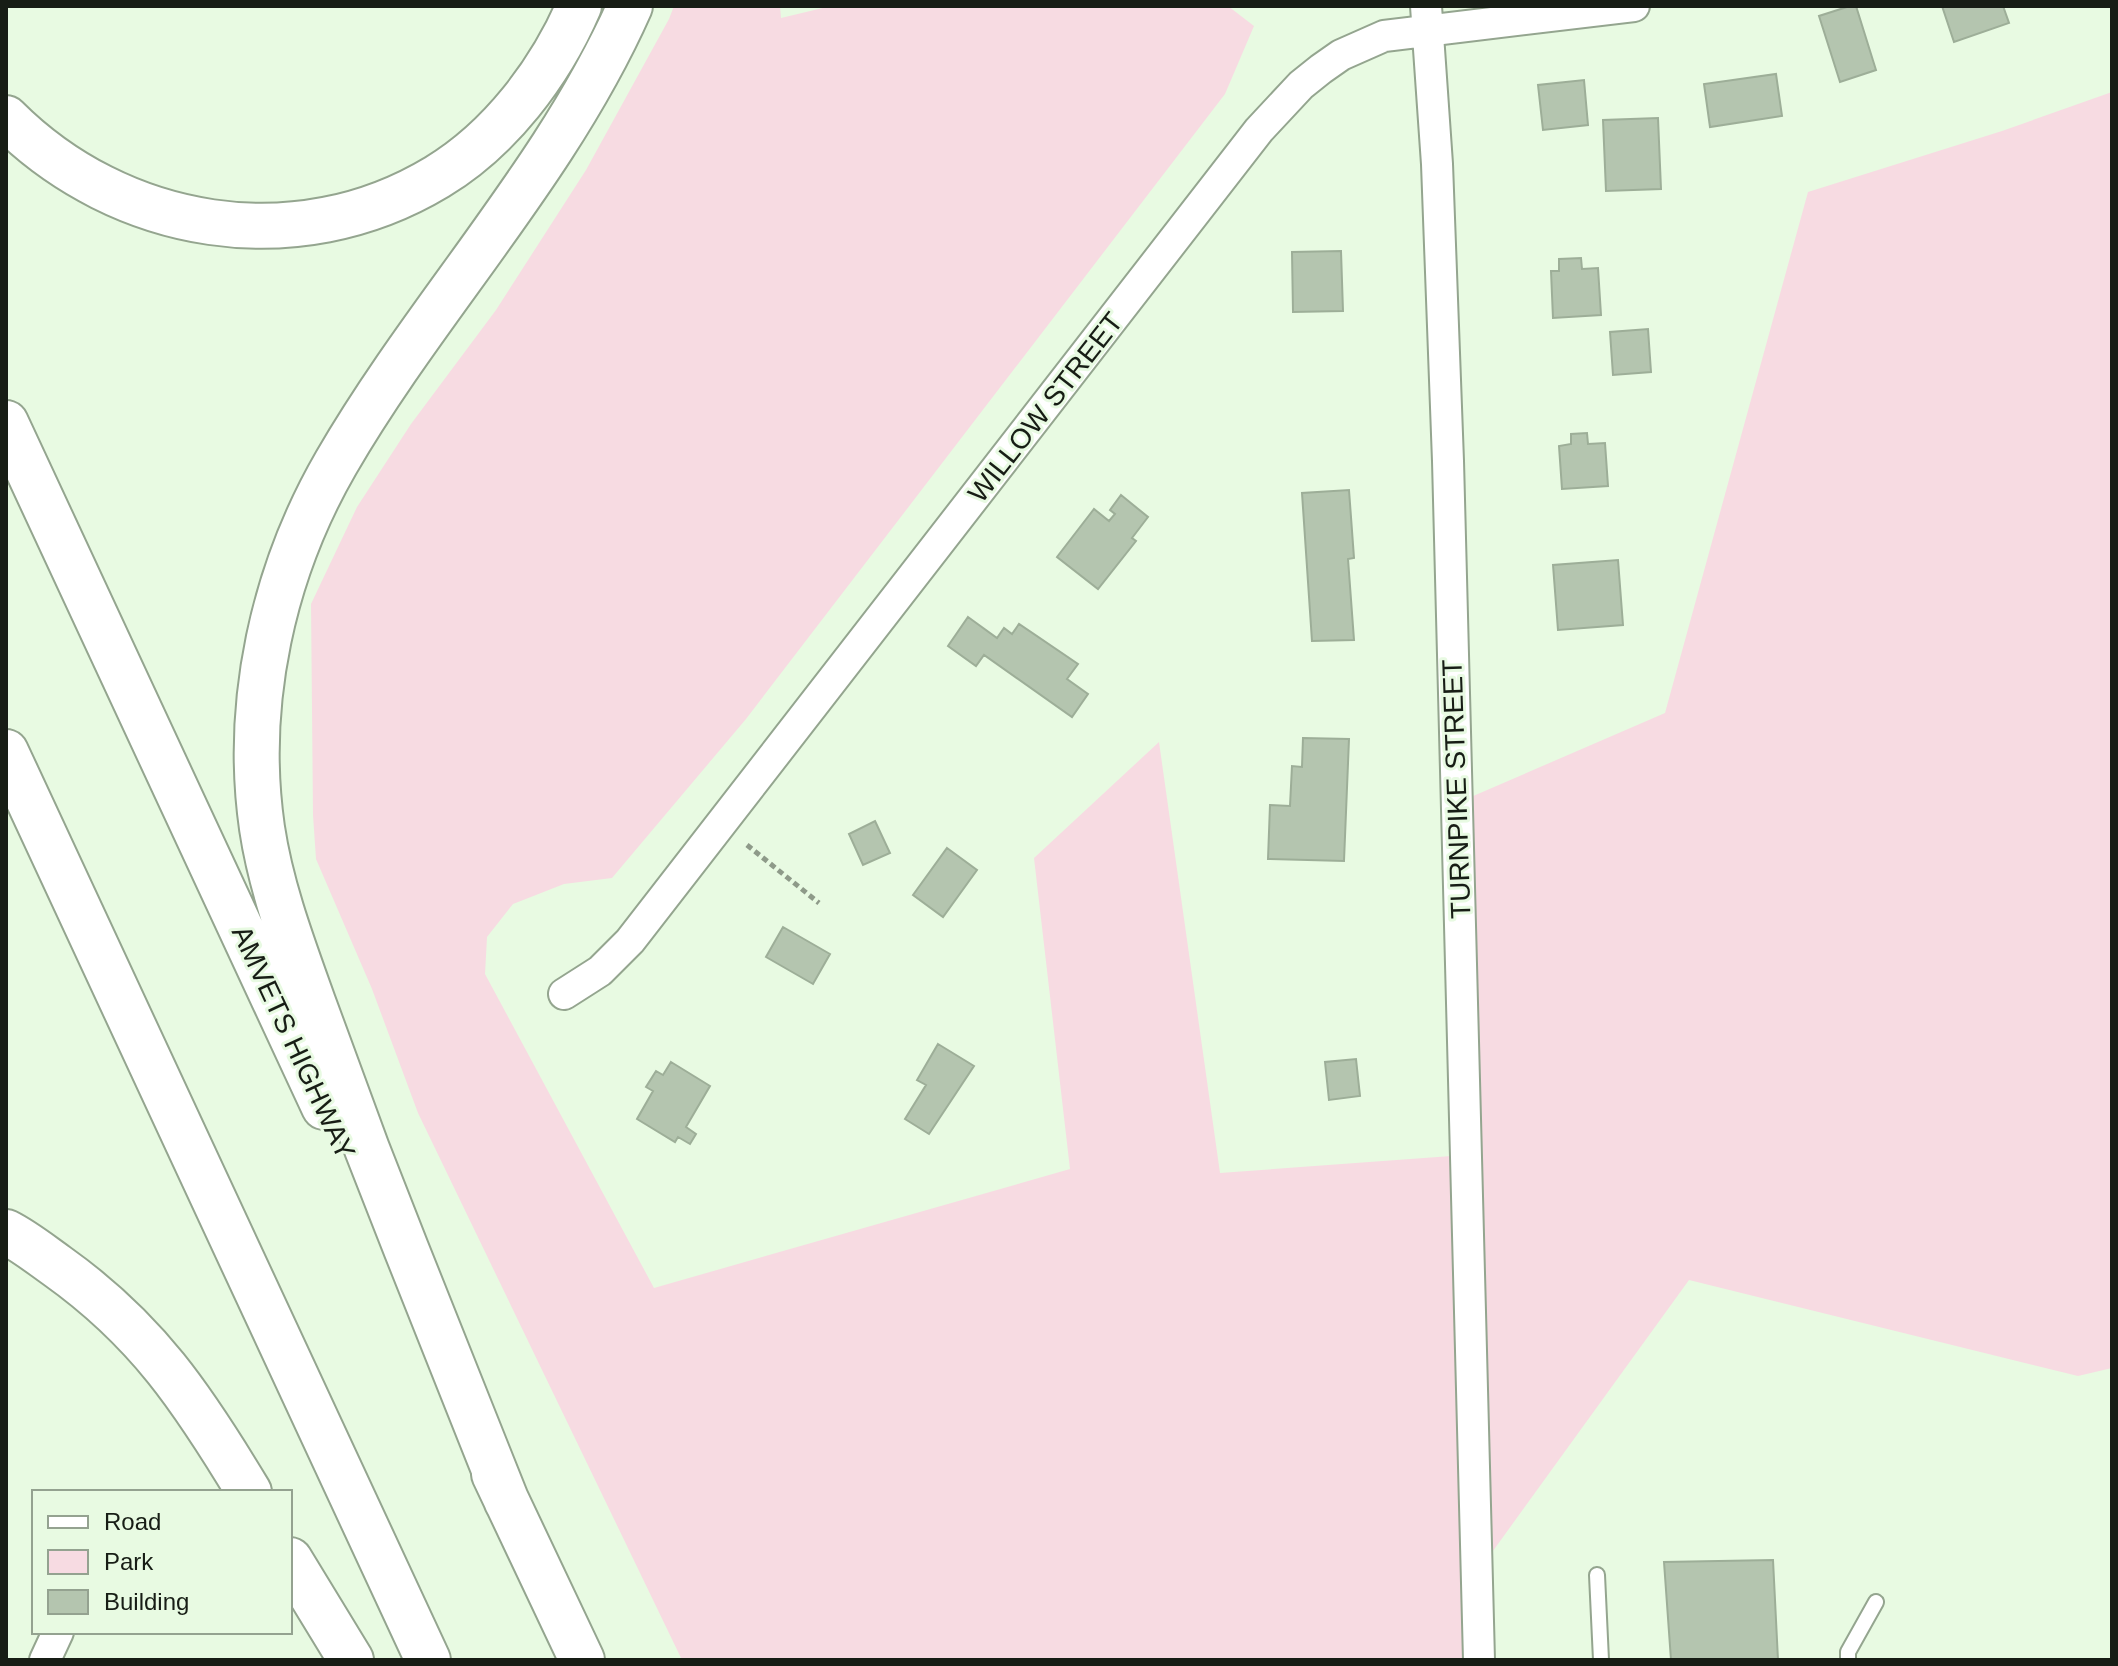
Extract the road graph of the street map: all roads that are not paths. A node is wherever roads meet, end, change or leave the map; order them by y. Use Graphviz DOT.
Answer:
graph roads {
  1 [pos="579,6"];
  2 [pos="630,6"];
  3 [pos="1634,6"];
  4 [pos="1427,18"];
  5 [pos="6,118"];
  6 [pos="6,423"];
  7 [pos="6,752"];
  8 [pos="564,994"];
  9 [pos="6,1232"];
  10 [pos="248,1490"];
  11 [pos="507,1502"];
  12 [pos="292,1563"];
  13 [pos="1597,1575"];
  14 [pos="1876,1602"];
  15 [pos="57,1634"];
  16 [pos="45,1660"];
  17 [pos="351,1660"];
  18 [pos="428,1660"];
  19 [pos="582,1660"];
  20 [pos="1479,1660"];
  21 [pos="1601,1660"];
  22 [pos="1848,1660"];
  1 -- 5 [label="highway"];
  2 -- 11 [label="highway"];
  3 -- 4 [label="street, WILLOW STREET"];
  4 -- 8 [label="street, WILLOW STREET"];
  4 -- 20 [label="street, TURNPIKE STREET"];
  6 -- 11 [label="highway, AMVETS HIGHWAY"];
  7 -- 18 [label="highway"];
  9 -- 10 [label="highway"];
  11 -- 19 [label="highway, AMVETS HIGHWAY"];
  12 -- 17 [label="highway"];
  13 -- 21 [label="lane"];
  14 -- 22 [label="lane"];
  15 -- 16 [label="street"];
}
